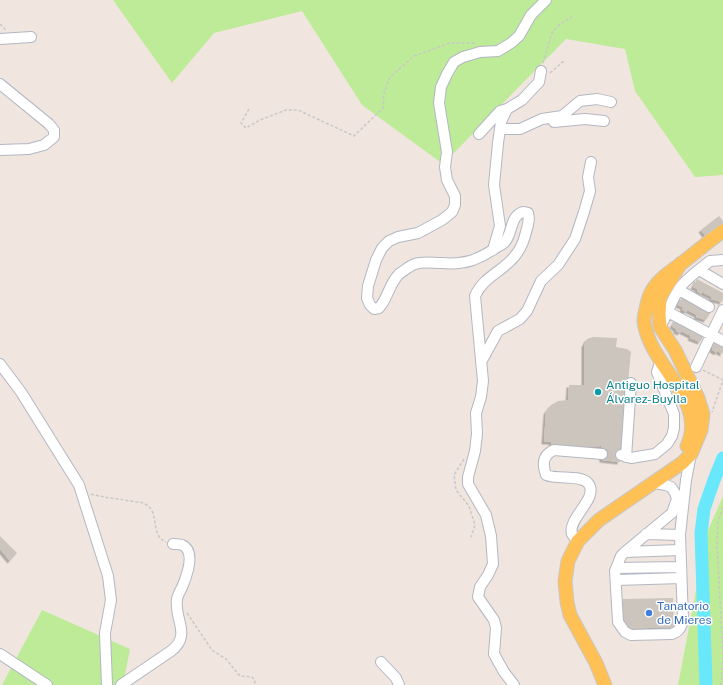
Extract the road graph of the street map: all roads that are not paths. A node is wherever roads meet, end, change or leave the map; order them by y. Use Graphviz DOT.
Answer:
graph roads {
  1 [pos="546,0"];
  2 [pos="31,37"];
  3 [pos="0,39"];
  4 [pos="541,71"];
  5 [pos="0,84"];
  6 [pos="611,102"];
  7 [pos="507,109"];
  8 [pos="604,121"];
  9 [pos="532,123"];
  10 [pos="500,129"];
  11 [pos="479,134"];
  12 [pos="0,150"];
  13 [pos="591,162"];
  14 [pos="723,231"];
  15 [pos="493,250"];
  16 [pos="723,260"];
  17 [pos="681,263"];
  18 [pos="699,270"];
  19 [pos="723,284"];
  20 [pos="679,290"];
  21 [pos="709,307"];
  22 [pos="723,310"];
  23 [pos="668,312"];
  24 [pos="644,321"];
  25 [pos="660,327"];
  26 [pos="711,335"];
  27 [pos="723,341"];
  28 [pos="653,349"];
  29 [pos="481,362"];
  30 [pos="662,362"];
  31 [pos="0,364"];
  32 [pos="691,368"];
  33 [pos="631,383"];
  34 [pos="602,454"];
  35 [pos="691,454"];
  36 [pos="677,466"];
  37 [pos="654,482"];
  38 [pos="666,518"];
  39 [pos="681,519"];
  40 [pos="646,534"];
  41 [pos="680,535"];
  42 [pos="578,541"];
  43 [pos="173,544"];
  44 [pos="680,550"];
  45 [pos="625,552"];
  46 [pos="616,568"];
  47 [pos="681,573"];
  48 [pos="616,580"];
  49 [pos="0,654"];
  50 [pos="381,662"];
  51 [pos="47,685"];
  52 [pos="106,685"];
  53 [pos="121,685"];
  54 [pos="399,685"];
  55 [pos="514,685"];
  56 [pos="606,685"];
  1 -- 15 [label="street"];
  2 -- 3 [label="street"];
  4 -- 7 [label="street"];
  5 -- 12 [label="street"];
  6 -- 9 [label="street"];
  7 -- 10 [label="street"];
  7 -- 11 [label="street"];
  8 -- 9 [label="street"];
  9 -- 10 [label="street"];
  10 -- 15 [label="street"];
  13 -- 29 [label="street"];
  14 -- 17 [label="main road"];
  15 -- 29 [label="street"];
  16 -- 18 [label="street"];
  17 -- 24 [label="main road"];
  17 -- 25 [label="main road"];
  18 -- 19 [label="street"];
  18 -- 20 [label="street"];
  20 -- 21 [label="street"];
  20 -- 23 [label="street"];
  22 -- 26 [label="street"];
  23 -- 25 [label="street"];
  23 -- 26 [label="street"];
  24 -- 25 [label="main road"];
  24 -- 28 [label="main road"];
  25 -- 28 [label="main road"];
  25 -- 32 [label="main road"];
  26 -- 27 [label="street"];
  26 -- 32 [label="street"];
  28 -- 30 [label="main road"];
  29 -- 55 [label="street"];
  30 -- 32 [label="main road"];
  30 -- 33 [label="street"];
  30 -- 36 [label="main road"];
  31 -- 52 [label="street"];
  32 -- 35 [label="main road"];
  34 -- 42 [label="street"];
  35 -- 36 [label="main road"];
  35 -- 39 [label="street"];
  36 -- 37 [label="main road"];
  37 -- 38 [label="street"];
  37 -- 42 [label="main road"];
  38 -- 39 [label="street"];
  38 -- 40 [label="street"];
  39 -- 41 [label="street"];
  40 -- 41 [label="street"];
  40 -- 45 [label="street"];
  41 -- 44 [label="street"];
  42 -- 56 [label="main road"];
  43 -- 53 [label="street"];
  44 -- 45 [label="street"];
  44 -- 47 [label="street"];
  45 -- 46 [label="street"];
  46 -- 47 [label="street"];
  46 -- 48 [label="street"];
  47 -- 48 [label="street"];
  47 -- 48 [label="street"];
  49 -- 51 [label="street"];
  50 -- 54 [label="street"];
}
